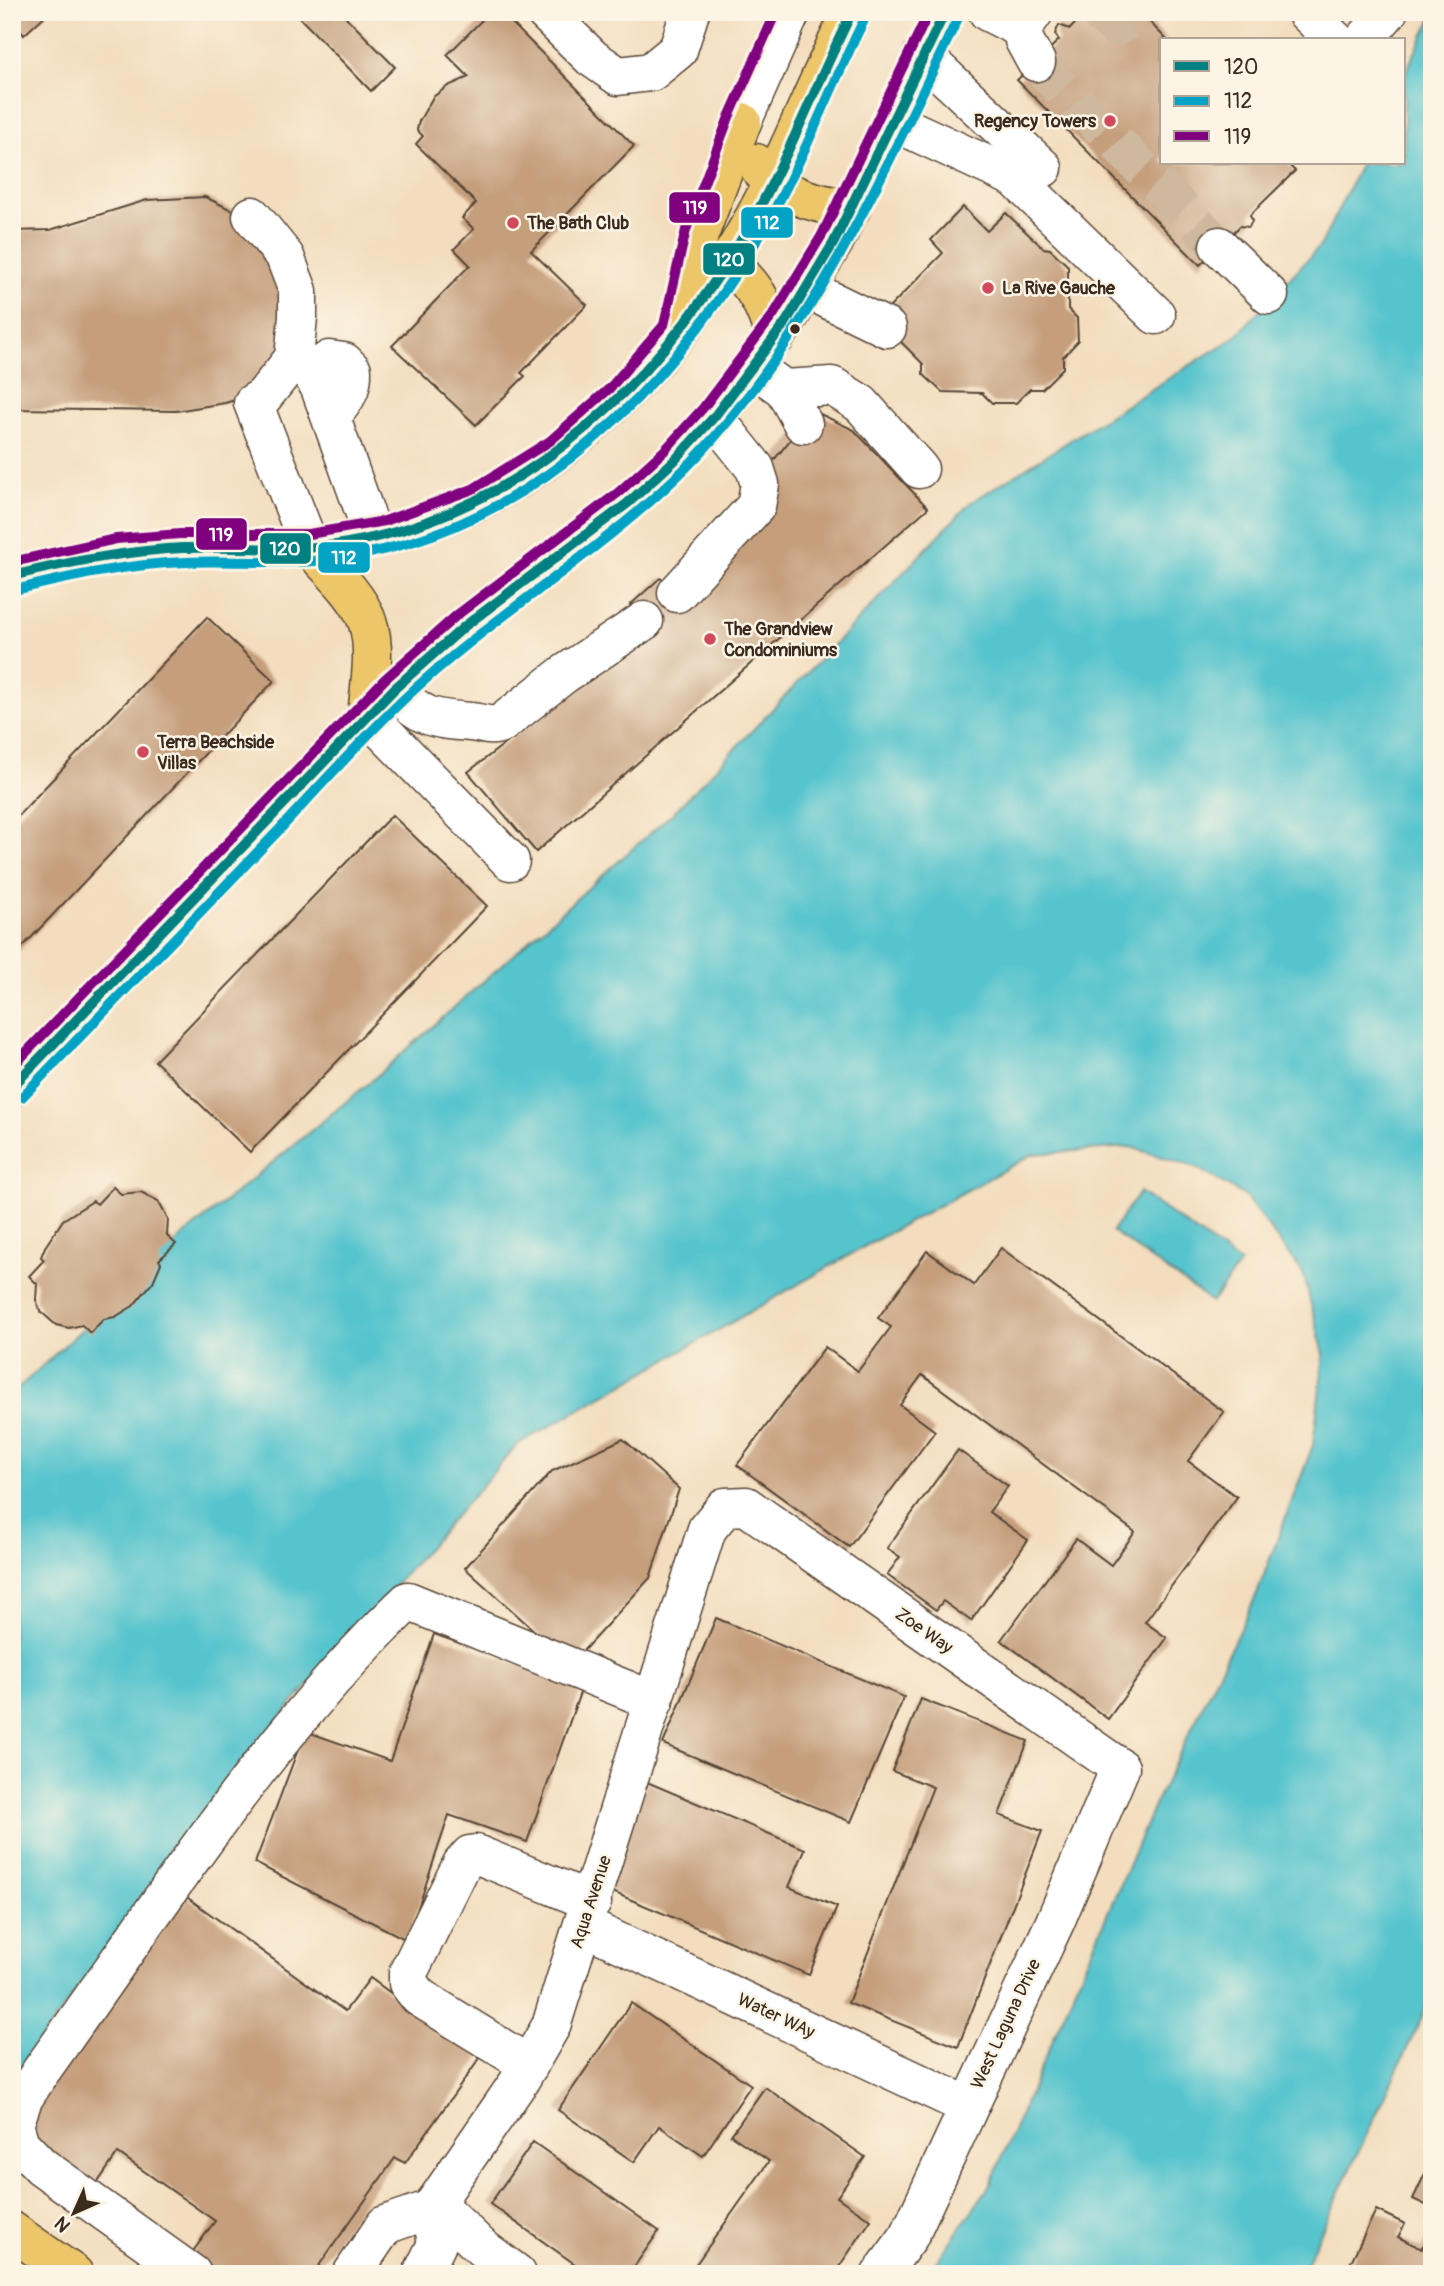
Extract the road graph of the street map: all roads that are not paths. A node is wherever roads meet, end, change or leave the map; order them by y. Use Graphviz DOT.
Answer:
graph roads {
  1 [pos="545,12"];
  2 [pos="690,12"];
  3 [pos="791,12"];
  4 [pos="852,12"];
  5 [pos="945,12"];
  6 [pos="988,12"];
  7 [pos="1306,12"];
  8 [pos="1388,12"];
  9 [pos="1031,34"];
  10 [pos="1333,38"];
  11 [pos="1366,38"];
  12 [pos="922,55"];
  13 [pos="892,121"];
  14 [pos="742,122"];
  15 [pos="1043,168"];
  16 [pos="773,182"];
  17 [pos="851,209"];
  18 [pos="252,216"];
  19 [pos="1219,246"];
  20 [pos="727,262"];
  21 [pos="807,289"];
  22 [pos="1269,295"];
  23 [pos="1156,315"];
  24 [pos="887,328"];
  25 [pos="677,331"];
  26 [pos="771,365"];
  27 [pos="303,366"];
  28 [pos="714,416"];
  29 [pos="803,424"];
  30 [pos="919,469"];
  31 [pos="374,538"];
  32 [pos="310,548"];
  33 [pos="12,576"];
  34 [pos="677,593"];
  35 [pos="644,621"];
  36 [pos="394,688"];
  37 [pos="367,715"];
  38 [pos="510,861"];
  39 [pos="12,1087"];
  40 [pos="725,1507"];
  41 [pos="654,1701"];
  42 [pos="1120,1768"];
  43 [pos="588,1914"];
  44 [pos="529,2065"];
  45 [pos="968,2106"];
  46 [pos="433,2206"];
  47 [pos="12,2231"];
  48 [pos="74,2274"];
  49 [pos="192,2274"];
  50 [pos="352,2274"];
  51 [pos="422,2274"];
  52 [pos="437,2274"];
  53 [pos="517,2274"];
  54 [pos="881,2274"];
  1 -- 2 [label="street"];
  3 -- 14 [label="street"];
  4 -- 16 [label="main road"];
  5 -- 12 [label="main road"];
  6 -- 9 [label="street"];
  7 -- 10 [label="street"];
  8 -- 11 [label="street"];
  12 -- 13 [label="main road"];
  12 -- 15 [label="street"];
  13 -- 17 [label="main road"];
  13 -- 23 [label="street"];
  14 -- 16 [label="main road"];
  14 -- 25 [label="main road"];
  16 -- 17 [label="main road"];
  16 -- 20 [label="main road"];
  17 -- 21 [label="main road"];
  18 -- 27 [label="street"];
  19 -- 22 [label="street"];
  20 -- 25 [label="main road"];
  20 -- 26 [label="main road"];
  21 -- 24 [label="street"];
  21 -- 26 [label="main road"];
  25 -- 31 [label="main road"];
  26 -- 28 [label="main road"];
  26 -- 29 [label="street"];
  26 -- 30 [label="street"];
  27 -- 31 [label="street"];
  27 -- 32 [label="street"];
  28 -- 34 [label="street"];
  28 -- 36 [label="main road"];
  31 -- 32 [label="main road"];
  32 -- 33 [label="main road"];
  32 -- 37 [label="main road"];
  35 -- 36 [label="street"];
  36 -- 37 [label="main road"];
  37 -- 38 [label="street"];
  37 -- 39 [label="main road"];
  40 -- 41 [label="street, Aqua Avenue"];
  40 -- 42 [label="street, Zoe Way"];
  41 -- 43 [label="street, Aqua Avenue"];
  41 -- 49 [label="street"];
  42 -- 45 [label="street, West Laguna Drive"];
  43 -- 44 [label="street, Aqua Avenue"];
  43 -- 44 [label="street, Water WAy"];
  43 -- 45 [label="street, Water WAy"];
  44 -- 46 [label="street, Aqua Avenue"];
  45 -- 54 [label="street, West Laguna Drive"];
  46 -- 50 [label="street"];
  46 -- 51 [label="street"];
  46 -- 52 [label="street"];
  46 -- 53 [label="street"];
  47 -- 48 [label="main road"];
}
